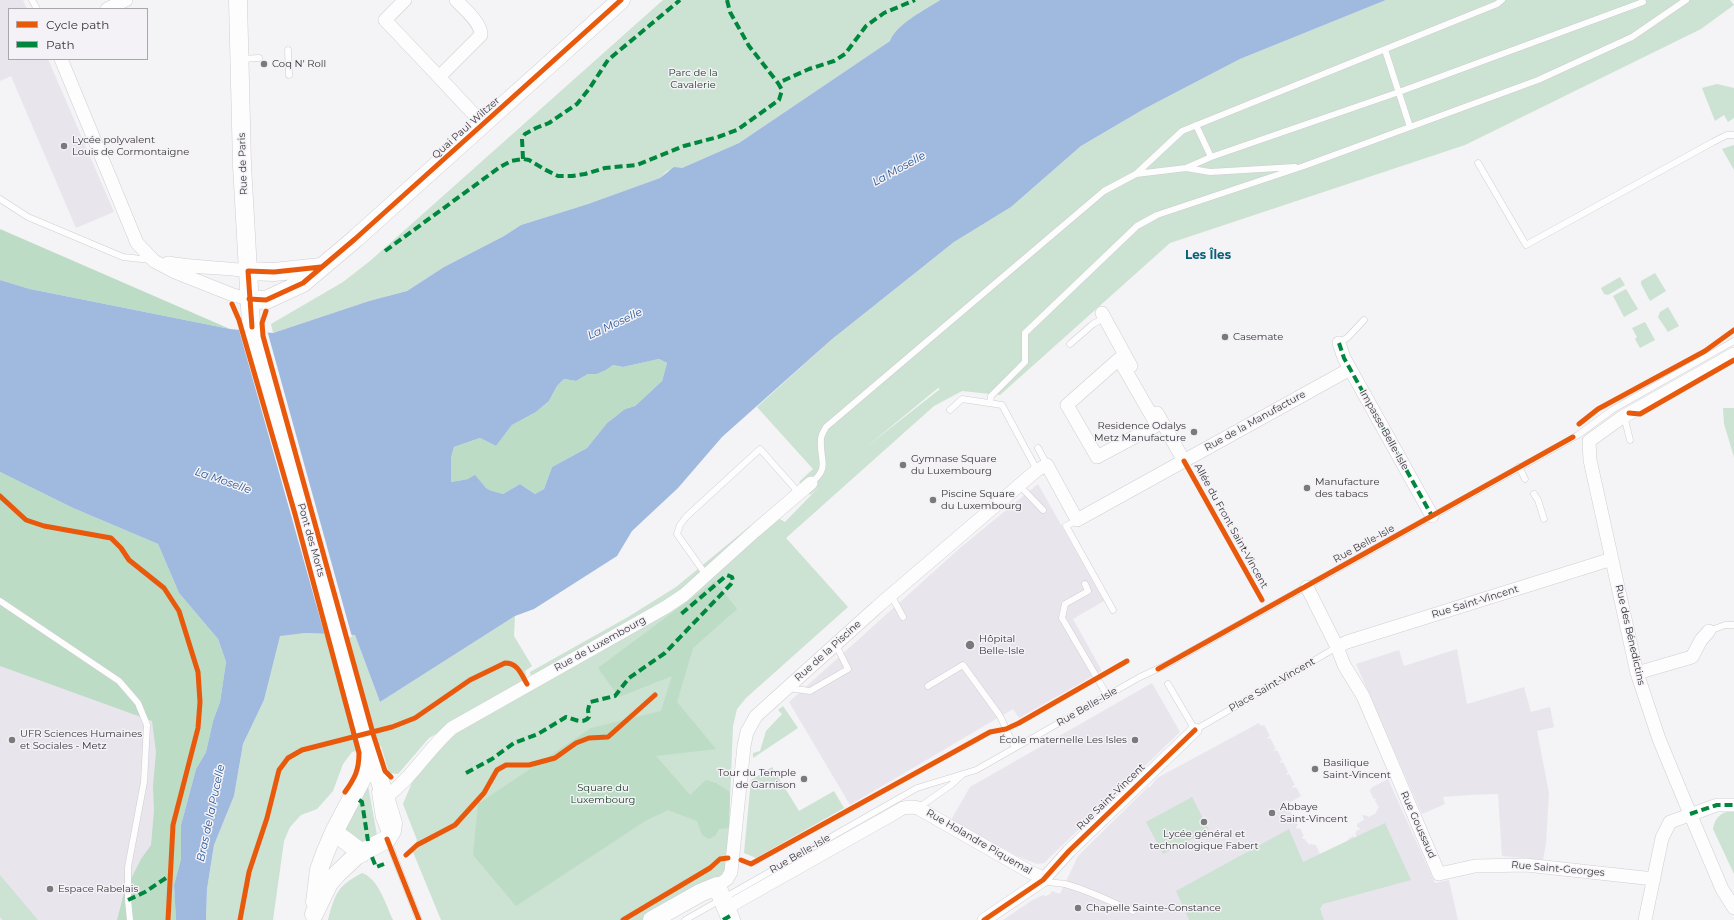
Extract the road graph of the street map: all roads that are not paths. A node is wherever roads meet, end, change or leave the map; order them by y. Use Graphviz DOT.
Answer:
graph roads {
  1 [pos="126,0"];
  2 [pos="238,0"];
  3 [pos="405,0"];
  4 [pos="456,0"];
  5 [pos="621,0"];
  6 [pos="1502,0"];
  7 [pos="1642,0"];
  8 [pos="1686,0"];
  9 [pos="109,8"];
  10 [pos="288,50"];
  11 [pos="1385,50"];
  12 [pos="281,57"];
  13 [pos="288,57"];
  14 [pos="259,58"];
  15 [pos="239,59"];
  16 [pos="61,60"];
  17 [pos="289,75"];
  18 [pos="439,77"];
  19 [pos="1399,92"];
  20 [pos="483,124"];
  21 [pos="1196,125"];
  22 [pos="1410,127"];
  23 [pos="1734,136"];
  24 [pos="1211,157"];
  25 [pos="1478,163"];
  26 [pos="1304,166"];
  27 [pos="1186,168"];
  28 [pos="1136,174"];
  29 [pos="0,199"];
  30 [pos="154,261"];
  31 [pos="321,267"];
  32 [pos="248,270"];
  33 [pos="249,299"];
  34 [pos="1103,316"];
  35 [pos="1364,320"];
  36 [pos="252,327"];
  37 [pos="1734,341"];
  38 [pos="1339,343"];
  39 [pos="1070,344"];
  40 [pos="1734,354"];
  41 [pos="1119,359"];
  42 [pos="1350,369"];
  43 [pos="990,403"];
  44 [pos="950,410"];
  45 [pos="1624,416"];
  46 [pos="1630,440"];
  47 [pos="1038,448"];
  48 [pos="1184,461"];
  49 [pos="1519,467"];
  50 [pos="1042,468"];
  51 [pos="1525,479"];
  52 [pos="811,483"];
  53 [pos="1019,485"];
  54 [pos="799,493"];
  55 [pos="1534,494"];
  56 [pos="1043,510"];
  57 [pos="1432,516"];
  58 [pos="1544,519"];
  59 [pos="1077,520"];
  60 [pos="1612,559"];
  61 [pos="706,575"];
  62 [pos="1084,584"];
  63 [pos="1306,587"];
  64 [pos="891,595"];
  65 [pos="0,601"];
  66 [pos="1113,610"];
  67 [pos="903,617"];
  68 [pos="1734,625"];
  69 [pos="1709,631"];
  70 [pos="836,644"];
  71 [pos="1338,647"];
  72 [pos="1637,673"];
  73 [pos="1168,684"];
  74 [pos="928,686"];
  75 [pos="787,688"];
  76 [pos="1107,695"];
  77 [pos="1196,730"];
  78 [pos="1015,748"];
  79 [pos="371,752"];
  80 [pos="964,773"];
  81 [pos="386,797"];
  82 [pos="1734,805"];
  83 [pos="915,807"];
  84 [pos="1690,814"];
  85 [pos="334,832"];
  86 [pos="387,839"];
  87 [pos="362,853"];
  88 [pos="1439,874"];
  89 [pos="1654,879"];
  90 [pos="1043,880"];
  91 [pos="725,908"];
  92 [pos="1734,908"];
  93 [pos="1133,911"];
  94 [pos="313,917"];
  95 [pos="130,920"];
  96 [pos="419,920"];
  97 [pos="652,920"];
  98 [pos="686,920"];
  99 [pos="984,920"];
  100 [pos="1645,920"];
  1 -- 9 [label="street"];
  2 -- 15 [label="main road, Rue de Paris"];
  3 -- 18 [label="street"];
  4 -- 18 [label="street"];
  5 -- 20 [label="main road, Quai Paul Wiltzer"];
  6 -- 11 [label="lane"];
  7 -- 19 [label="lane"];
  8 -- 22 [label="lane"];
  10 -- 13 [label="lane"];
  11 -- 19 [label="lane"];
  11 -- 21 [label="lane"];
  12 -- 13 [label="lane"];
  13 -- 17 [label="lane"];
  14 -- 15 [label="lane"];
  15 -- 32 [label="main road, Rue de Paris"];
  16 -- 30 [label="street, Quai Paul Wiltzer"];
  18 -- 20 [label="street"];
  19 -- 22 [label="lane"];
  19 -- 24 [label="lane"];
  20 -- 31 [label="main road, Quai Paul Wiltzer"];
  21 -- 24 [label="lane"];
  21 -- 28 [label="lane"];
  22 -- 26 [label="lane"];
  23 -- 25 [label="lane"];
  24 -- 27 [label="lane"];
  26 -- 27 [label="lane"];
  26 -- 43 [label="lane"];
  27 -- 28 [label="lane"];
  28 -- 52 [label="lane"];
  29 -- 30 [label="lane"];
  30 -- 32 [label="street"];
  30 -- 33 [label="street, Quai Paul Wiltzer"];
  31 -- 32 [label="main road"];
  31 -- 33 [label="main road, Quai Paul Wiltzer"];
  32 -- 33 [label="main road, Rue de Paris"];
  33 -- 36 [label="main road, Rue de Paris"];
  34 -- 39 [label="lane"];
  34 -- 48 [label="street, Allée du Front Saint-Vincent"];
  35 -- 38 [label="lane"];
  36 -- 79 [label="main road, Pont des Morts"];
  37 -- 49 [label="lane, Rue Belle-Isle"];
  38 -- 42 [label="street, Impasse Belle-Isle"];
  40 -- 45 [label="street"];
  41 -- 41 [label="street"];
  42 -- 48 [label="street, Rue de la Manufacture"];
  42 -- 57 [label="street, Impasse Belle-Isle"];
  43 -- 44 [label="lane"];
  43 -- 50 [label="lane"];
  45 -- 46 [label="lane"];
  45 -- 60 [label="street, Rue des Bénedictins"];
  47 -- 50 [label="lane"];
  48 -- 59 [label="street, Rue de la Manufacture"];
  49 -- 51 [label="lane"];
  49 -- 57 [label="lane, Rue Belle-Isle"];
  50 -- 53 [label="street, Rue de la Piscine"];
  50 -- 59 [label="street"];
  52 -- 54 [label="street, Rue de Luxembourg"];
  53 -- 56 [label="lane"];
  53 -- 64 [label="street, Rue de la Piscine"];
  54 -- 61 [label="street, Rue de Luxembourg"];
  54 -- 61 [label="lane"];
  55 -- 58 [label="lane"];
  57 -- 63 [label="lane, Rue Belle-Isle"];
  59 -- 66 [label="lane"];
  60 -- 71 [label="street, Rue Saint-Vincent"];
  60 -- 72 [label="street, Rue des Bénedictins"];
  61 -- 81 [label="street, Rue de Luxembourg"];
  62 -- 76 [label="lane"];
  63 -- 71 [label="street"];
  63 -- 76 [label="lane, Rue Belle-Isle"];
  64 -- 67 [label="lane"];
  64 -- 70 [label="street, Rue de la Piscine"];
  65 -- 95 [label="lane"];
  68 -- 69 [label="lane"];
  69 -- 72 [label="street"];
  70 -- 75 [label="street, Rue de la Piscine"];
  70 -- 75 [label="lane"];
  71 -- 77 [label="lane, Place Saint-Vincent"];
  71 -- 88 [label="street, Rue Goussaud"];
  72 -- 84 [label="street, Rue des Bénedictins"];
  73 -- 77 [label="lane"];
  74 -- 78 [label="lane"];
  75 -- 91 [label="street, Rue de la Piscine"];
  76 -- 78 [label="lane, Rue Belle-Isle"];
  77 -- 90 [label="street, Rue Saint-Vincent"];
  78 -- 80 [label="lane, Rue Belle-Isle"];
  79 -- 81 [label="main road, Pont des Morts"];
  79 -- 85 [label="main road"];
  79 -- 86 [label="lane"];
  80 -- 83 [label="lane"];
  80 -- 91 [label="lane, Rue Belle-Isle"];
  81 -- 86 [label="main road, Pont des Morts"];
  82 -- 84 [label="street"];
  83 -- 90 [label="street, Rue Holandre Piquemal"];
  83 -- 91 [label="street, Rue Belle-Isle"];
  84 -- 89 [label="street"];
  84 -- 92 [label="street, Rue des Bénedictins"];
  85 -- 87 [label="main road"];
  85 -- 94 [label="main road"];
  86 -- 87 [label="main road"];
  86 -- 96 [label="lane"];
  87 -- 94 [label="main road"];
  88 -- 89 [label="street, Rue Saint-Georges"];
  89 -- 100 [label="street"];
  90 -- 93 [label="lane"];
  90 -- 99 [label="street, Rue Saint-Vincent"];
  91 -- 97 [label="main road, Rue Belle-Isle"];
  91 -- 98 [label="lane, Rue Belle-Isle"];
}
